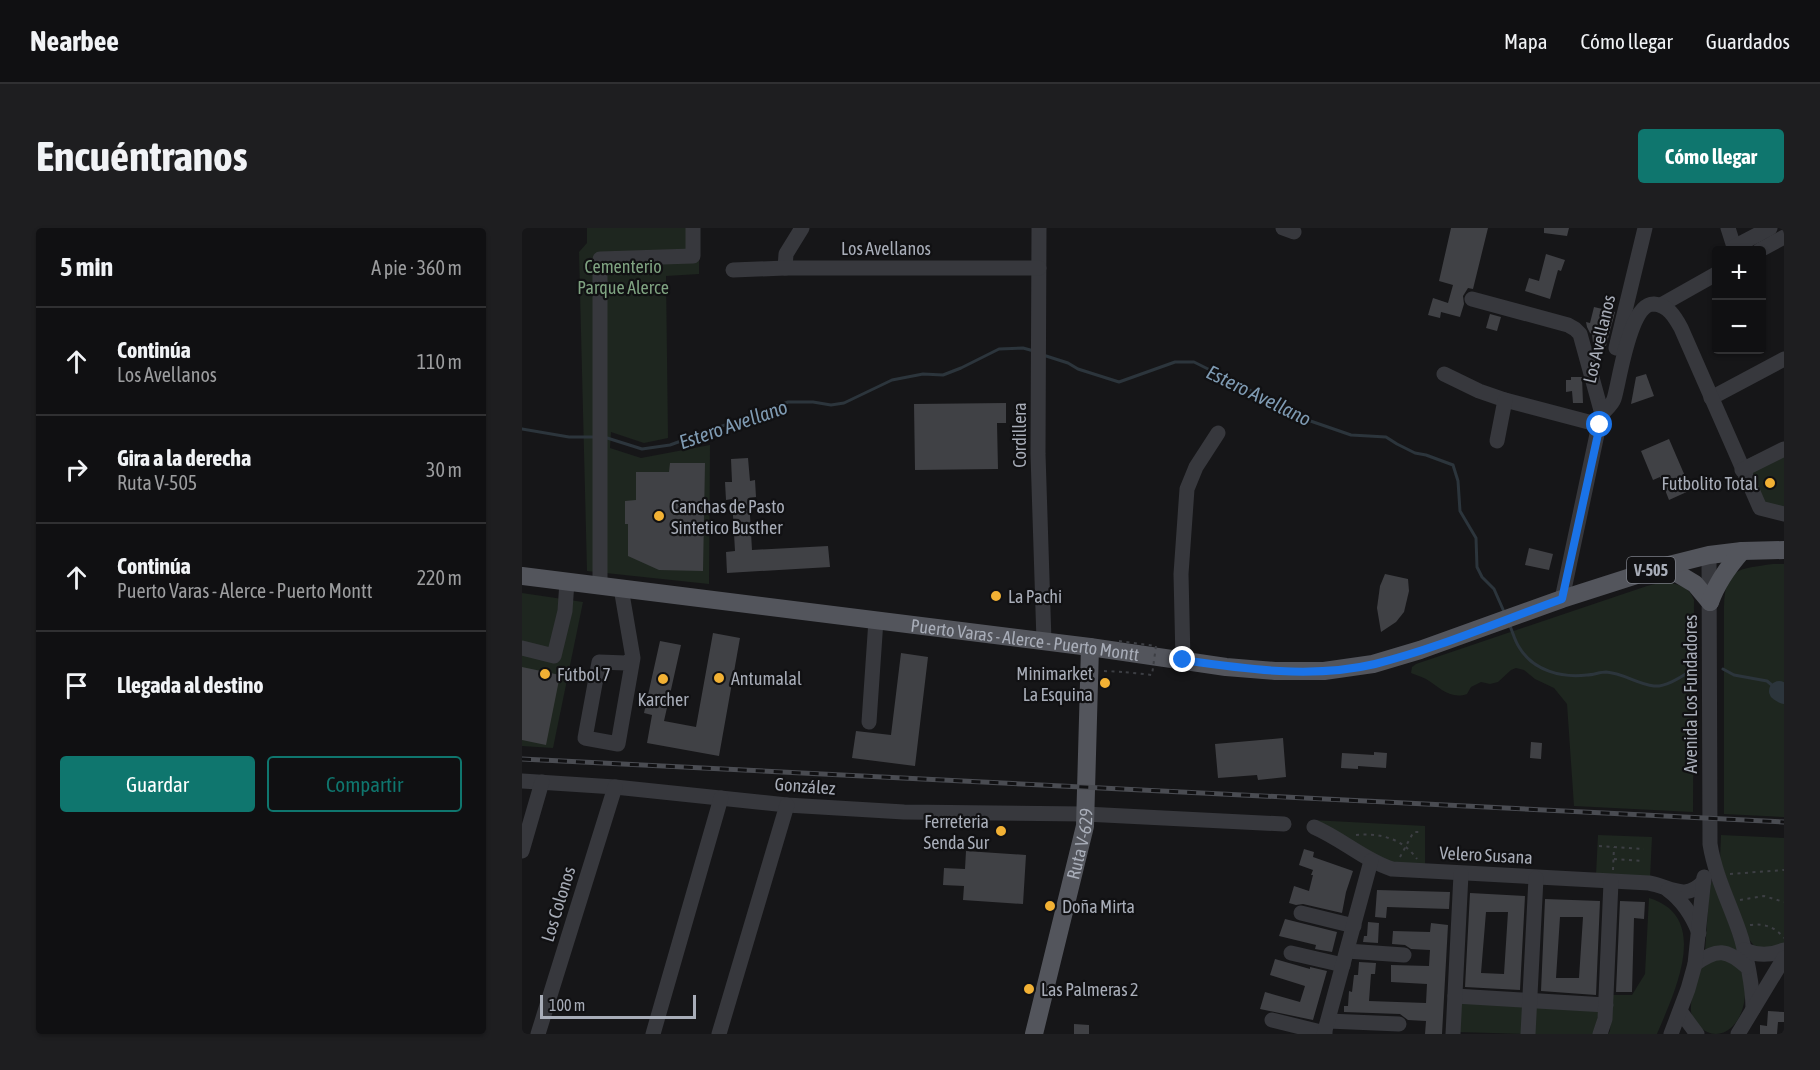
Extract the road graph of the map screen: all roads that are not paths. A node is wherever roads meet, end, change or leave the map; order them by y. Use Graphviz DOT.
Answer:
graph roads {
  1 [pos="693,228"];
  2 [pos="802,228"];
  3 [pos="1039,228"];
  4 [pos="1645,228"];
  5 [pos="1728,228"];
  6 [pos="1770,228"];
  7 [pos="1784,237"];
  8 [pos="1734,246"];
  9 [pos="1738,246"];
  10 [pos="1766,247"];
  11 [pos="785,268"];
  12 [pos="1039,268"];
  13 [pos="733,270"];
  14 [pos="1712,276"];
  15 [pos="1472,299"];
  16 [pos="1661,305"];
  17 [pos="1784,359"];
  18 [pos="1444,374"];
  19 [pos="1711,398"];
  20 [pos="1505,400"];
  21 [pos="1601,419"];
  22 [pos="1218,433"];
  23 [pos="1497,441"];
  24 [pos="1784,449"];
  25 [pos="1742,470"];
  26 [pos="1784,514"];
  27 [pos="1742,550"];
  28 [pos="1784,550"];
  29 [pos="1709,555"];
  30 [pos="1665,566"];
  31 [pos="522,576"];
  32 [pos="567,581"];
  33 [pos="600,585"];
  34 [pos="621,588"];
  35 [pos="1562,599"];
  36 [pos="1710,602"];
  37 [pos="876,620"];
  38 [pos="1044,641"];
  39 [pos="1090,647"];
  40 [pos="522,648"];
  41 [pos="633,658"];
  42 [pos="1183,660"];
  43 [pos="868,722"];
  44 [pos="522,781"];
  45 [pos="542,782"];
  46 [pos="615,787"];
  47 [pos="721,798"];
  48 [pos="787,805"];
  49 [pos="1085,814"];
  50 [pos="1284,824"];
  51 [pos="1314,827"];
  52 [pos="522,851"];
  53 [pos="1371,861"];
  54 [pos="1461,874"];
  55 [pos="1536,878"];
  56 [pos="1711,880"];
  57 [pos="1612,882"];
  58 [pos="1666,888"];
  59 [pos="1301,913"];
  60 [pos="1354,926"];
  61 [pos="1699,933"];
  62 [pos="1744,950"];
  63 [pos="1784,950"];
  64 [pos="1291,952"];
  65 [pos="1404,955"];
  66 [pos="1345,958"];
  67 [pos="1784,958"];
  68 [pos="1695,964"];
  69 [pos="1747,967"];
  70 [pos="1455,996"];
  71 [pos="1530,1000"];
  72 [pos="1606,1005"];
  73 [pos="1753,1009"];
  74 [pos="1680,1011"];
  75 [pos="1272,1020"];
  76 [pos="1399,1024"];
  77 [pos="1326,1029"];
  78 [pos="538,1034"];
  79 [pos="653,1034"];
  80 [pos="719,1034"];
  81 [pos="1034,1034"];
  82 [pos="1453,1034"];
  83 [pos="1528,1034"];
  84 [pos="1600,1034"];
  85 [pos="1671,1034"];
  86 [pos="1697,1034"];
  87 [pos="1738,1034"];
  1 -- 33 [label="street"];
  2 -- 11 [label="street"];
  3 -- 12 [label="street, Cordillera"];
  4 -- 21 [label="street, Los Avellanos"];
  5 -- 8 [label="street"];
  6 -- 9 [label="street"];
  7 -- 10 [label="street"];
  11 -- 12 [label="street, Los Avellanos"];
  11 -- 13 [label="street, Los Avellanos"];
  12 -- 38 [label="street, Cordillera"];
  14 -- 16 [label="street"];
  15 -- 21 [label="street"];
  16 -- 19 [label="street"];
  16 -- 21 [label="street"];
  17 -- 19 [label="street"];
  18 -- 20 [label="street"];
  19 -- 25 [label="street"];
  20 -- 21 [label="street"];
  20 -- 23 [label="street"];
  21 -- 35 [label="street, Los Avellanos"];
  22 -- 42 [label="street"];
  24 -- 25 [label="street"];
  25 -- 26 [label="street"];
  27 -- 28 [label="main road, V-505"];
  27 -- 29 [label="main road, V-505"];
  27 -- 36 [label="main road"];
  29 -- 30 [label="main road, V-505"];
  29 -- 36 [label="street, Avenida Los Fundadores"];
  30 -- 35 [label="main road, V-505"];
  30 -- 36 [label="main road"];
  31 -- 32 [label="main road, Puerto Varas - Alerce - Puerto Montt"];
  32 -- 33 [label="main road, Puerto Varas - Alerce - Puerto Montt"];
  32 -- 40 [label="street"];
  33 -- 34 [label="main road, Puerto Varas - Alerce - Puerto Montt"];
  34 -- 37 [label="main road, Puerto Varas - Alerce - Puerto Montt"];
  34 -- 41 [label="street"];
  35 -- 42 [label="main road, Puerto Varas - Alerce - Puerto Montt / V-505"];
  36 -- 56 [label="street, Avenida Los Fundadores"];
  37 -- 38 [label="main road, Puerto Varas - Alerce - Puerto Montt"];
  37 -- 43 [label="street"];
  38 -- 39 [label="main road, Puerto Varas - Alerce - Puerto Montt"];
  39 -- 42 [label="main road, Puerto Varas - Alerce - Puerto Montt"];
  39 -- 49 [label="main road, Ruta V-629"];
  41 -- 41 [label="street"];
  44 -- 45 [label="street, González"];
  45 -- 46 [label="street, González"];
  45 -- 52 [label="street"];
  46 -- 47 [label="street, González"];
  46 -- 78 [label="street, Los Colonos"];
  47 -- 48 [label="street, González"];
  47 -- 79 [label="street"];
  48 -- 49 [label="street, González"];
  48 -- 80 [label="street"];
  49 -- 50 [label="street, González"];
  49 -- 81 [label="main road, Ruta V-629"];
  51 -- 53 [label="street, Velero Susana"];
  53 -- 54 [label="street, Velero Susana"];
  53 -- 60 [label="street"];
  54 -- 55 [label="street, Velero Susana"];
  54 -- 70 [label="street"];
  55 -- 57 [label="street, Velero Susana"];
  55 -- 71 [label="street"];
  56 -- 58 [label="street, Velero Susana"];
  56 -- 61 [label="street, Avenida Los Fundadores"];
  56 -- 62 [label="street, Avenida Los Fundadores"];
  57 -- 58 [label="street, Velero Susana"];
  57 -- 72 [label="street"];
  58 -- 61 [label="street"];
  59 -- 60 [label="street"];
  60 -- 66 [label="street"];
  61 -- 68 [label="street, Avenida Los Fundadores"];
  62 -- 63 [label="street"];
  62 -- 69 [label="street, Avenida Los Fundadores"];
  64 -- 66 [label="street"];
  65 -- 66 [label="street"];
  66 -- 77 [label="street"];
  67 -- 73 [label="street"];
  68 -- 69 [label="street"];
  68 -- 74 [label="street, Avenida Los Fundadores"];
  69 -- 73 [label="street, Avenida Los Fundadores"];
  70 -- 71 [label="street"];
  70 -- 82 [label="street"];
  71 -- 72 [label="street"];
  71 -- 83 [label="street"];
  72 -- 84 [label="street"];
  73 -- 87 [label="street"];
  74 -- 85 [label="street, Avenida Los Fundadores"];
  74 -- 86 [label="street"];
  75 -- 77 [label="street"];
  76 -- 77 [label="street"];
}
